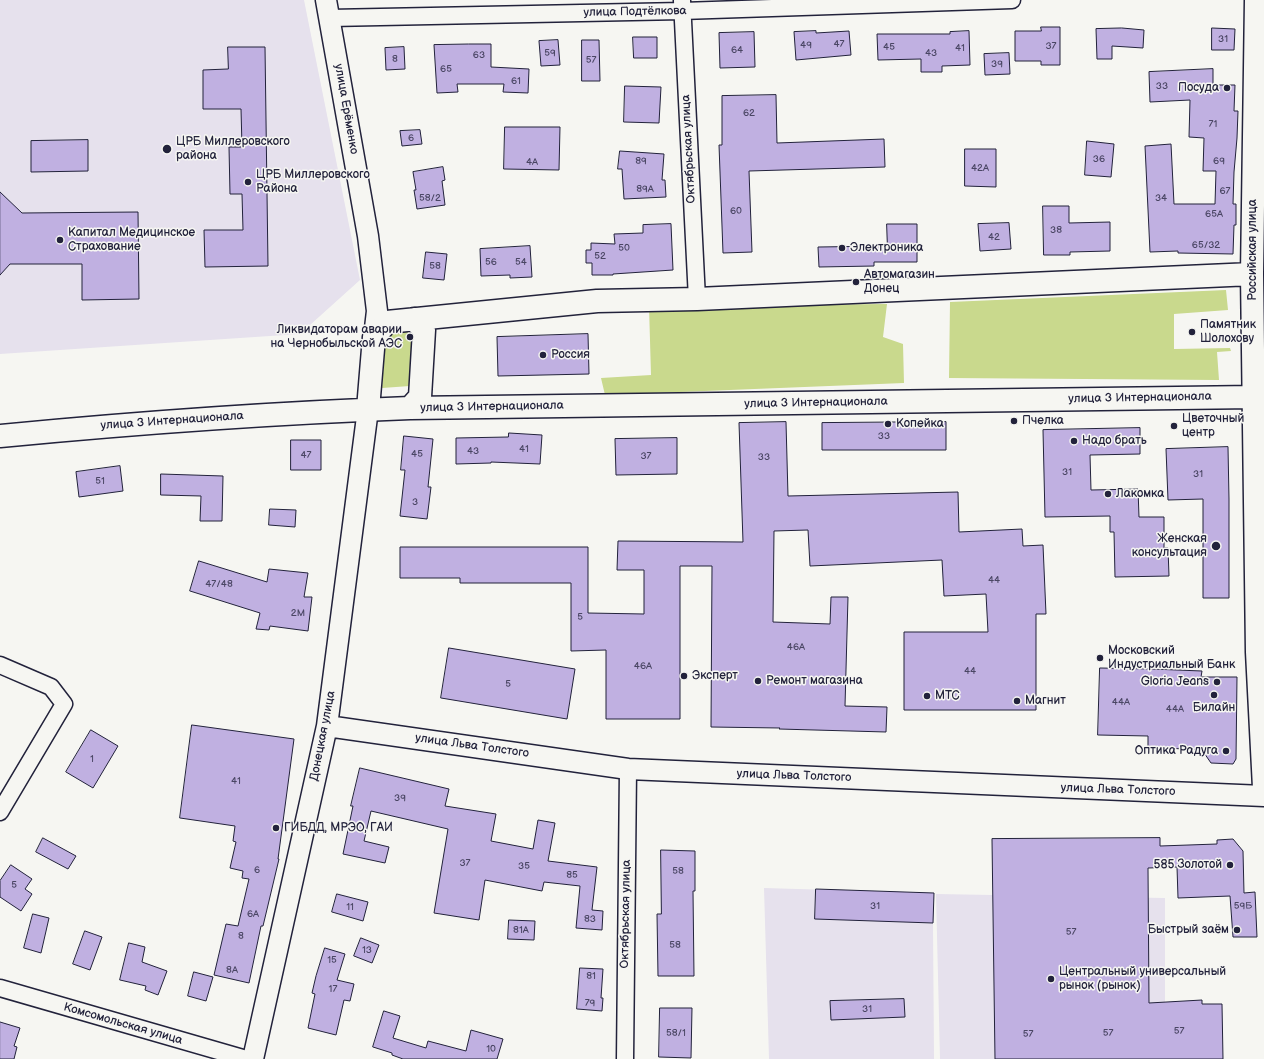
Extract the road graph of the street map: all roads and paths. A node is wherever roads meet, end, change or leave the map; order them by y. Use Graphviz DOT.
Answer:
graph roads {
  1 [pos="1012,0"];
  2 [pos="1256,0"];
  3 [pos="682,5"];
  4 [pos="328,9"];
  5 [pos="1258,274"];
  6 [pos="697,299"];
  7 [pos="414,319"];
  8 [pos="380,323"];
  9 [pos="1259,397"];
  10 [pos="410,408"];
  11 [pos="368,409"];
  12 [pos="0,436"];
  13 [pos="1260,652"];
  14 [pos="0,665"];
  15 [pos="327,726"];
  16 [pos="628,769"];
  17 [pos="1264,788"];
  18 [pos="1264,796"];
  19 [pos="0,812"];
  20 [pos="0,988"];
  21 [pos="246,1059"];
  22 [pos="253,1059"];
  23 [pos="624,1059"];
  1 -- 3 [label="street, улица Подтёлкова"];
  2 -- 5 [label="main road, Российская улица"];
  3 -- 4 [label="street, улица Подтёлкова"];
  3 -- 6 [label="street, Октябрьская улица"];
  4 -- 8 [label="street, улица Ерёменко"];
  5 -- 6 [label="main road"];
  5 -- 9 [label="main road, Российская улица"];
  6 -- 7 [label="main road"];
  7 -- 8 [label="main road"];
  7 -- 10 [label="main road"];
  8 -- 11 [label="main road"];
  9 -- 10 [label="main road, улица 3 Интернационала"];
  9 -- 13 [label="main road, Российская улица"];
  10 -- 11 [label="main road, улица 3 Интернационала"];
  11 -- 12 [label="main road, улица 3 Интернационала"];
  11 -- 15 [label="street, Донецкая улица"];
  13 -- 17 [label="main road, Российская улица"];
  14 -- 19 [label="street"];
  15 -- 16 [label="street, улица Льва Толстого"];
  15 -- 22 [label="street, Донецкая улица"];
  16 -- 18 [label="street, улица Льва Толстого"];
  16 -- 23 [label="street, Октябрьская улица"];
  20 -- 21 [label="street, Комсомольская улица"];
}
